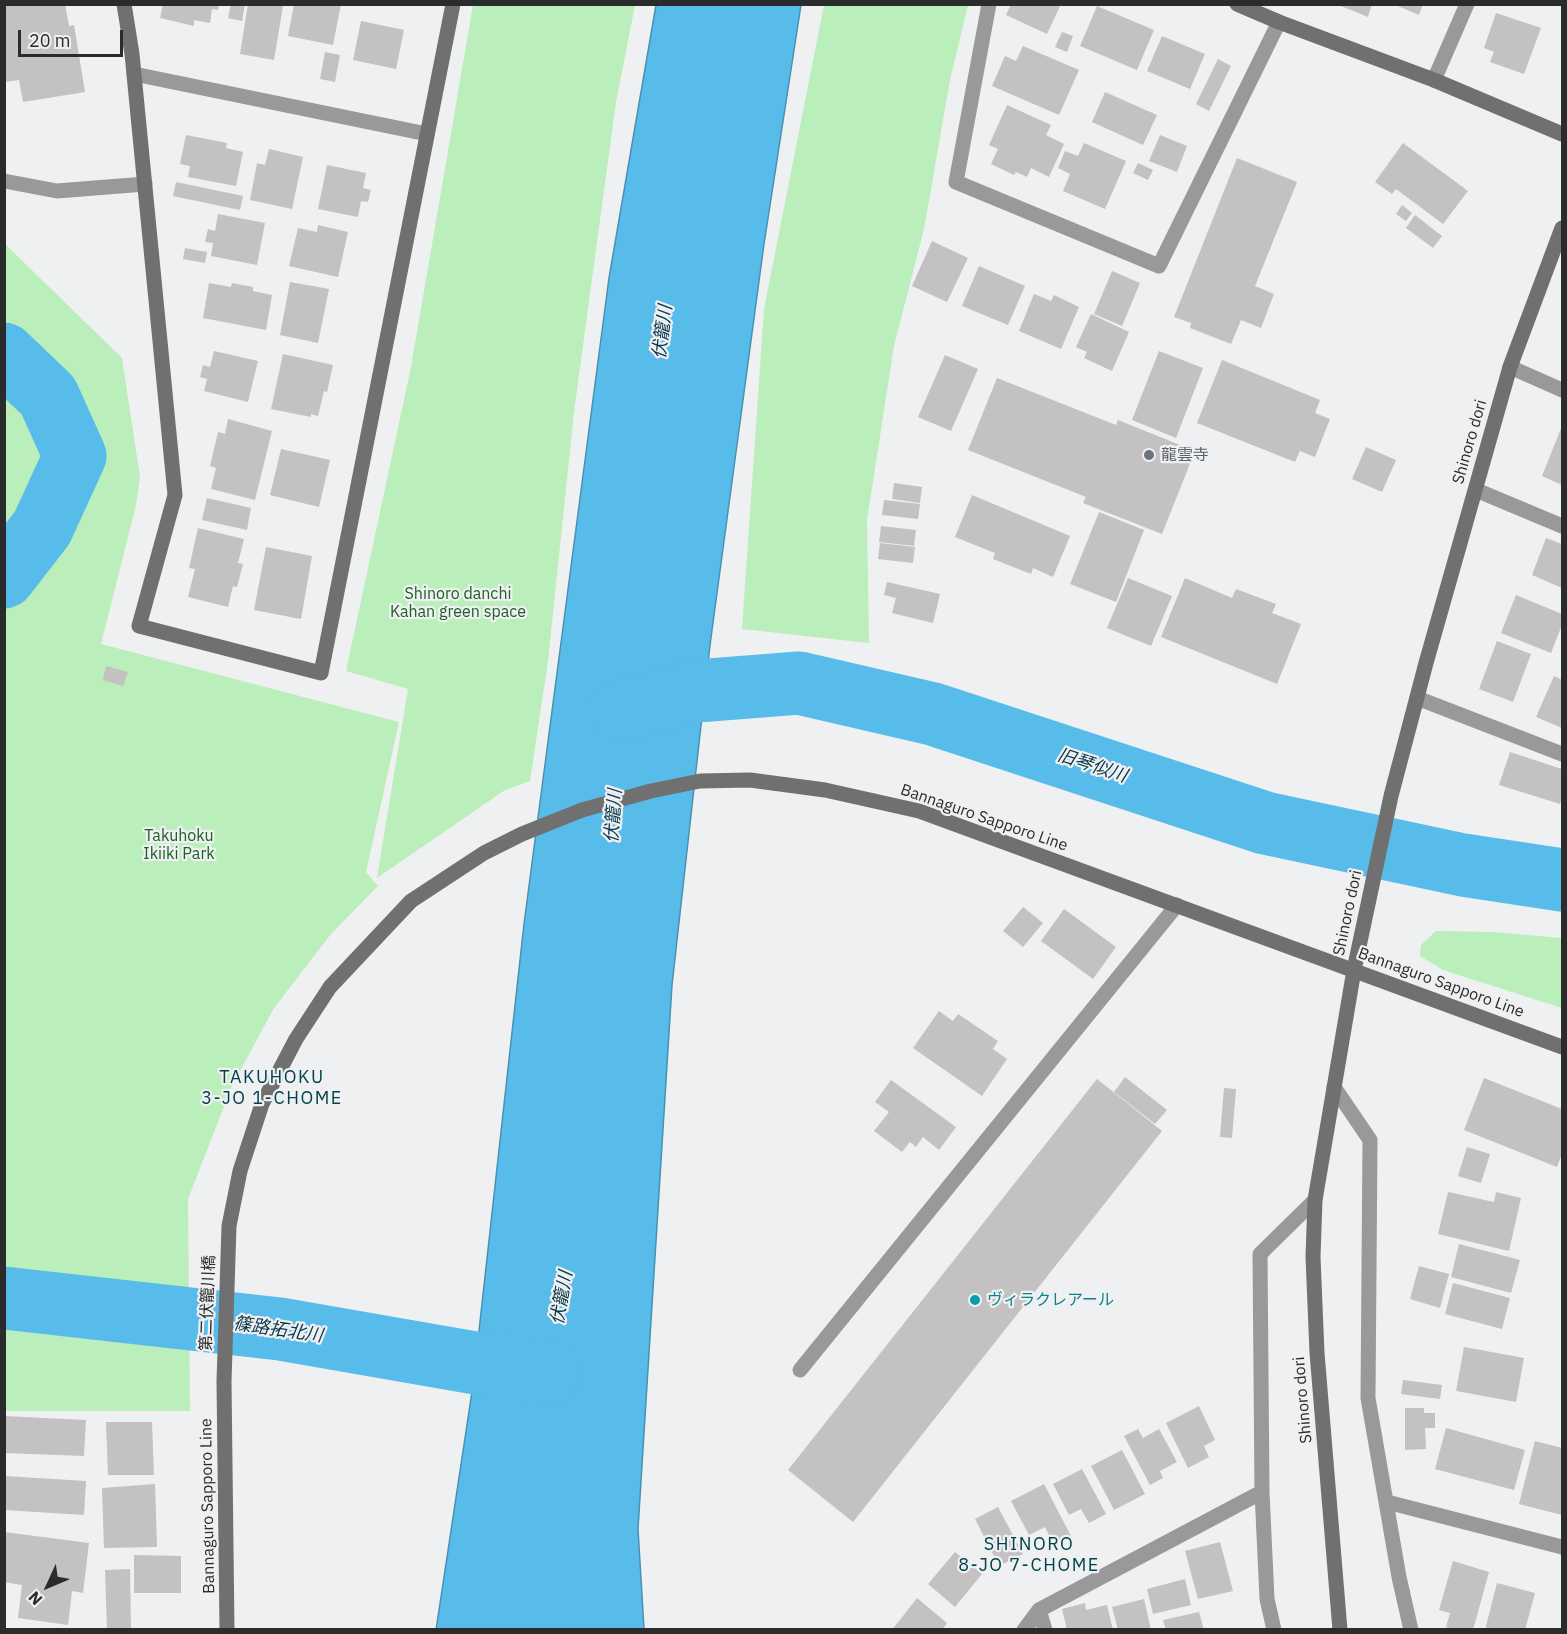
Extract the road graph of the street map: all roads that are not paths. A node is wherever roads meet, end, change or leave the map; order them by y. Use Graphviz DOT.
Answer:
graph roads {
  1 [pos="124,4"];
  2 [pos="453,4"];
  3 [pos="989,4"];
  4 [pos="1237,4"];
  5 [pos="1467,4"];
  6 [pos="1280,22"];
  7 [pos="134,74"];
  8 [pos="1434,80"];
  9 [pos="428,134"];
  10 [pos="1563,134"];
  11 [pos="4,181"];
  12 [pos="145,183"];
  13 [pos="1563,228"];
  14 [pos="1510,367"];
  15 [pos="1563,390"];
  16 [pos="1476,490"];
  17 [pos="1563,526"];
  18 [pos="1417,698"];
  19 [pos="1563,754"];
  20 [pos="1177,905"];
  21 [pos="1354,970"];
  22 [pos="1563,1047"];
  23 [pos="1334,1087"];
  24 [pos="1316,1200"];
  25 [pos="229,1226"];
  26 [pos="800,1370"];
  27 [pos="224,1381"];
  28 [pos="1262,1492"];
  29 [pos="1387,1502"];
  30 [pos="1563,1547"];
  31 [pos="1039,1610"];
  32 [pos="227,1629"];
  33 [pos="1024,1629"];
  34 [pos="1045,1629"];
  35 [pos="1274,1629"];
  36 [pos="1340,1629"];
  37 [pos="1411,1629"];
  1 -- 7 [label="main road"];
  2 -- 9 [label="main road"];
  3 -- 6 [label="street"];
  4 -- 6 [label="main road"];
  5 -- 8 [label="street"];
  6 -- 8 [label="main road"];
  7 -- 9 [label="street"];
  7 -- 12 [label="main road"];
  8 -- 10 [label="main road"];
  9 -- 12 [label="main road"];
  11 -- 12 [label="street"];
  13 -- 14 [label="main road, Shinoro dori"];
  14 -- 15 [label="street"];
  14 -- 16 [label="main road, Shinoro dori"];
  16 -- 17 [label="street"];
  16 -- 18 [label="main road, Shinoro dori"];
  18 -- 19 [label="street"];
  18 -- 21 [label="main road, Shinoro dori"];
  20 -- 21 [label="main road, Bannaguro Sapporo Line"];
  20 -- 25 [label="main road, Bannaguro Sapporo Line"];
  20 -- 26 [label="street"];
  21 -- 22 [label="main road, Bannaguro Sapporo Line"];
  21 -- 23 [label="main road, Shinoro dori"];
  23 -- 24 [label="main road, Shinoro dori"];
  23 -- 29 [label="street"];
  24 -- 28 [label="street"];
  24 -- 36 [label="main road, Shinoro dori"];
  25 -- 27 [label="main road, 第二伏籠川橋"];
  27 -- 32 [label="main road, Bannaguro Sapporo Line"];
  28 -- 31 [label="street"];
  28 -- 35 [label="street"];
  29 -- 30 [label="street"];
  29 -- 37 [label="street"];
  31 -- 33 [label="street"];
  31 -- 34 [label="street"];
}
